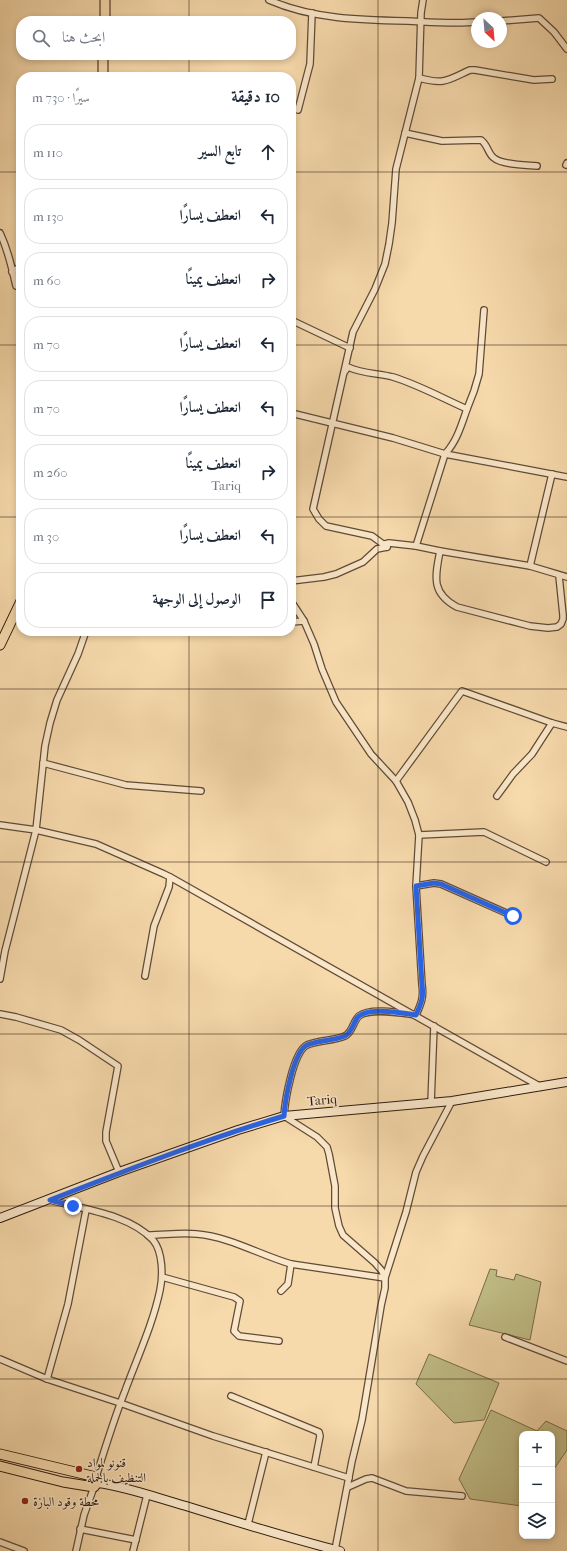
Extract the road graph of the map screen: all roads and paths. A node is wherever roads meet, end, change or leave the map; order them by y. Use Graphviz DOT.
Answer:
graph roads {
  1 [pos="106,0"];
  2 [pos="269,0"];
  3 [pos="423,0"];
  4 [pos="312,13"];
  5 [pos="105,16"];
  6 [pos="507,20"];
  7 [pos="421,22"];
  8 [pos="471,22"];
  9 [pos="567,49"];
  10 [pos="103,60"];
  11 [pos="103,72"];
  12 [pos="419,78"];
  13 [pos="552,79"];
  14 [pos="298,110"];
  15 [pos="405,133"];
  16 [pos="537,166"];
  17 [pos="0,233"];
  18 [pos="16,269"];
  19 [pos="12,272"];
  20 [pos="16,286"];
  21 [pos="484,310"];
  22 [pos="296,322"];
  23 [pos="350,348"];
  24 [pos="344,372"];
  25 [pos="467,409"];
  26 [pos="296,415"];
  27 [pos="333,424"];
  28 [pos="445,454"];
  29 [pos="552,474"];
  30 [pos="567,477"];
  31 [pos="416,546"];
  32 [pos="387,547"];
  33 [pos="440,551"];
  34 [pos="530,566"];
  35 [pos="560,576"];
  36 [pos="567,577"];
  37 [pos="296,580"];
  38 [pos="296,609"];
  39 [pos="16,611"];
  40 [pos="304,621"];
  41 [pos="296,622"];
  42 [pos="84,636"];
  43 [pos="0,645"];
  44 [pos="552,723"];
  45 [pos="567,727"];
  46 [pos="43,763"];
  47 [pos="396,781"];
  48 [pos="201,791"];
  49 [pos="497,796"];
  50 [pos="0,825"];
  51 [pos="36,830"];
  52 [pos="419,835"];
  53 [pos="546,862"];
  54 [pos="170,878"];
  55 [pos="416,886"];
  56 [pos="513,916"];
  57 [pos="145,976"];
  58 [pos="0,979"];
  59 [pos="0,1014"];
  60 [pos="416,1015"];
  61 [pos="434,1026"];
  62 [pos="567,1082"];
  63 [pos="541,1087"];
  64 [pos="452,1101"];
  65 [pos="431,1103"];
  66 [pos="284,1116"];
  67 [pos="119,1172"];
  68 [pos="50,1200"];
  69 [pos="86,1210"];
  70 [pos="2,1215"];
  71 [pos="148,1235"];
  72 [pos="291,1264"];
  73 [pos="162,1277"];
  74 [pos="386,1278"];
  75 [pos="281,1291"];
  76 [pos="505,1337"];
  77 [pos="279,1341"];
  78 [pos="0,1359"];
  79 [pos="567,1360"];
  80 [pos="47,1379"];
  81 [pos="231,1396"];
  82 [pos="120,1403"];
  83 [pos="266,1452"];
  84 [pos="0,1454"];
  85 [pos="0,1466"];
  86 [pos="314,1467"];
  87 [pos="349,1478"];
  88 [pos="96,1482"];
  89 [pos="348,1487"];
  90 [pos="147,1495"];
  91 [pos="462,1496"];
  92 [pos="248,1524"];
  93 [pos="80,1529"];
  94 [pos="136,1540"];
  95 [pos="0,1542"];
  96 [pos="338,1550"];
  97 [pos="24,1551"];
  98 [pos="76,1551"];
  99 [pos="133,1551"];
  1 -- 5 [label="main road"];
  2 -- 4 [label="street"];
  3 -- 7 [label="street"];
  4 -- 7 [label="street"];
  4 -- 14 [label="street"];
  6 -- 9 [label="street"];
  7 -- 8 [label="street"];
  7 -- 12 [label="street"];
  10 -- 11 [label="main road"];
  12 -- 13 [label="street"];
  12 -- 15 [label="street"];
  15 -- 16 [label="street"];
  15 -- 23 [label="street"];
  17 -- 19 [label="street"];
  18 -- 19 [label="street"];
  19 -- 20 [label="street"];
  21 -- 25 [label="street"];
  22 -- 23 [label="street"];
  23 -- 24 [label="street"];
  24 -- 25 [label="street"];
  24 -- 27 [label="street"];
  25 -- 28 [label="street"];
  26 -- 27 [label="street"];
  27 -- 28 [label="street"];
  27 -- 32 [label="street"];
  28 -- 29 [label="street"];
  28 -- 31 [label="street"];
  29 -- 30 [label="street"];
  29 -- 34 [label="street"];
  31 -- 32 [label="street"];
  31 -- 33 [label="street"];
  32 -- 37 [label="street"];
  33 -- 34 [label="street"];
  33 -- 35 [label="street"];
  34 -- 35 [label="street"];
  35 -- 36 [label="street"];
  38 -- 40 [label="street"];
  39 -- 43 [label="main road"];
  40 -- 41 [label="street"];
  40 -- 47 [label="street"];
  42 -- 46 [label="street"];
  44 -- 45 [label="street"];
  44 -- 47 [label="street"];
  44 -- 49 [label="street"];
  46 -- 48 [label="street"];
  46 -- 51 [label="street"];
  47 -- 52 [label="street"];
  50 -- 51 [label="street"];
  51 -- 54 [label="street"];
  51 -- 58 [label="street"];
  52 -- 53 [label="street"];
  52 -- 55 [label="street"];
  54 -- 57 [label="street"];
  54 -- 60 [label="street"];
  55 -- 56 [label="street"];
  55 -- 60 [label="street"];
  59 -- 67 [label="street"];
  60 -- 61 [label="street"];
  60 -- 66 [label="street"];
  61 -- 63 [label="street"];
  61 -- 65 [label="street"];
  62 -- 63 [label="main road, Tariq"];
  63 -- 64 [label="main road, Tariq"];
  64 -- 65 [label="main road, Tariq"];
  64 -- 74 [label="street"];
  65 -- 66 [label="main road, Tariq"];
  66 -- 67 [label="main road, Tariq"];
  66 -- 74 [label="street"];
  67 -- 68 [label="main road, Tariq"];
  68 -- 69 [label="street"];
  68 -- 70 [label="main road, Tariq"];
  69 -- 71 [label="street"];
  69 -- 80 [label="street"];
  71 -- 72 [label="street"];
  71 -- 73 [label="street"];
  72 -- 74 [label="street"];
  72 -- 75 [label="street"];
  73 -- 77 [label="street"];
  73 -- 82 [label="street"];
  74 -- 87 [label="street"];
  76 -- 79 [label="street"];
  78 -- 80 [label="street"];
  80 -- 82 [label="street"];
  81 -- 86 [label="street"];
  82 -- 83 [label="street"];
  82 -- 88 [label="street"];
  83 -- 86 [label="street"];
  83 -- 92 [label="street"];
  84 -- 88 [label="main road"];
  85 -- 88 [label="main road"];
  86 -- 87 [label="street"];
  87 -- 89 [label="street"];
  88 -- 90 [label="main road"];
  88 -- 93 [label="street"];
  89 -- 91 [label="street"];
  89 -- 96 [label="street"];
  90 -- 92 [label="main road"];
  90 -- 94 [label="street"];
  92 -- 96 [label="main road"];
  93 -- 94 [label="street"];
  93 -- 98 [label="street"];
  94 -- 99 [label="street"];
  95 -- 97 [label="street"];
}
